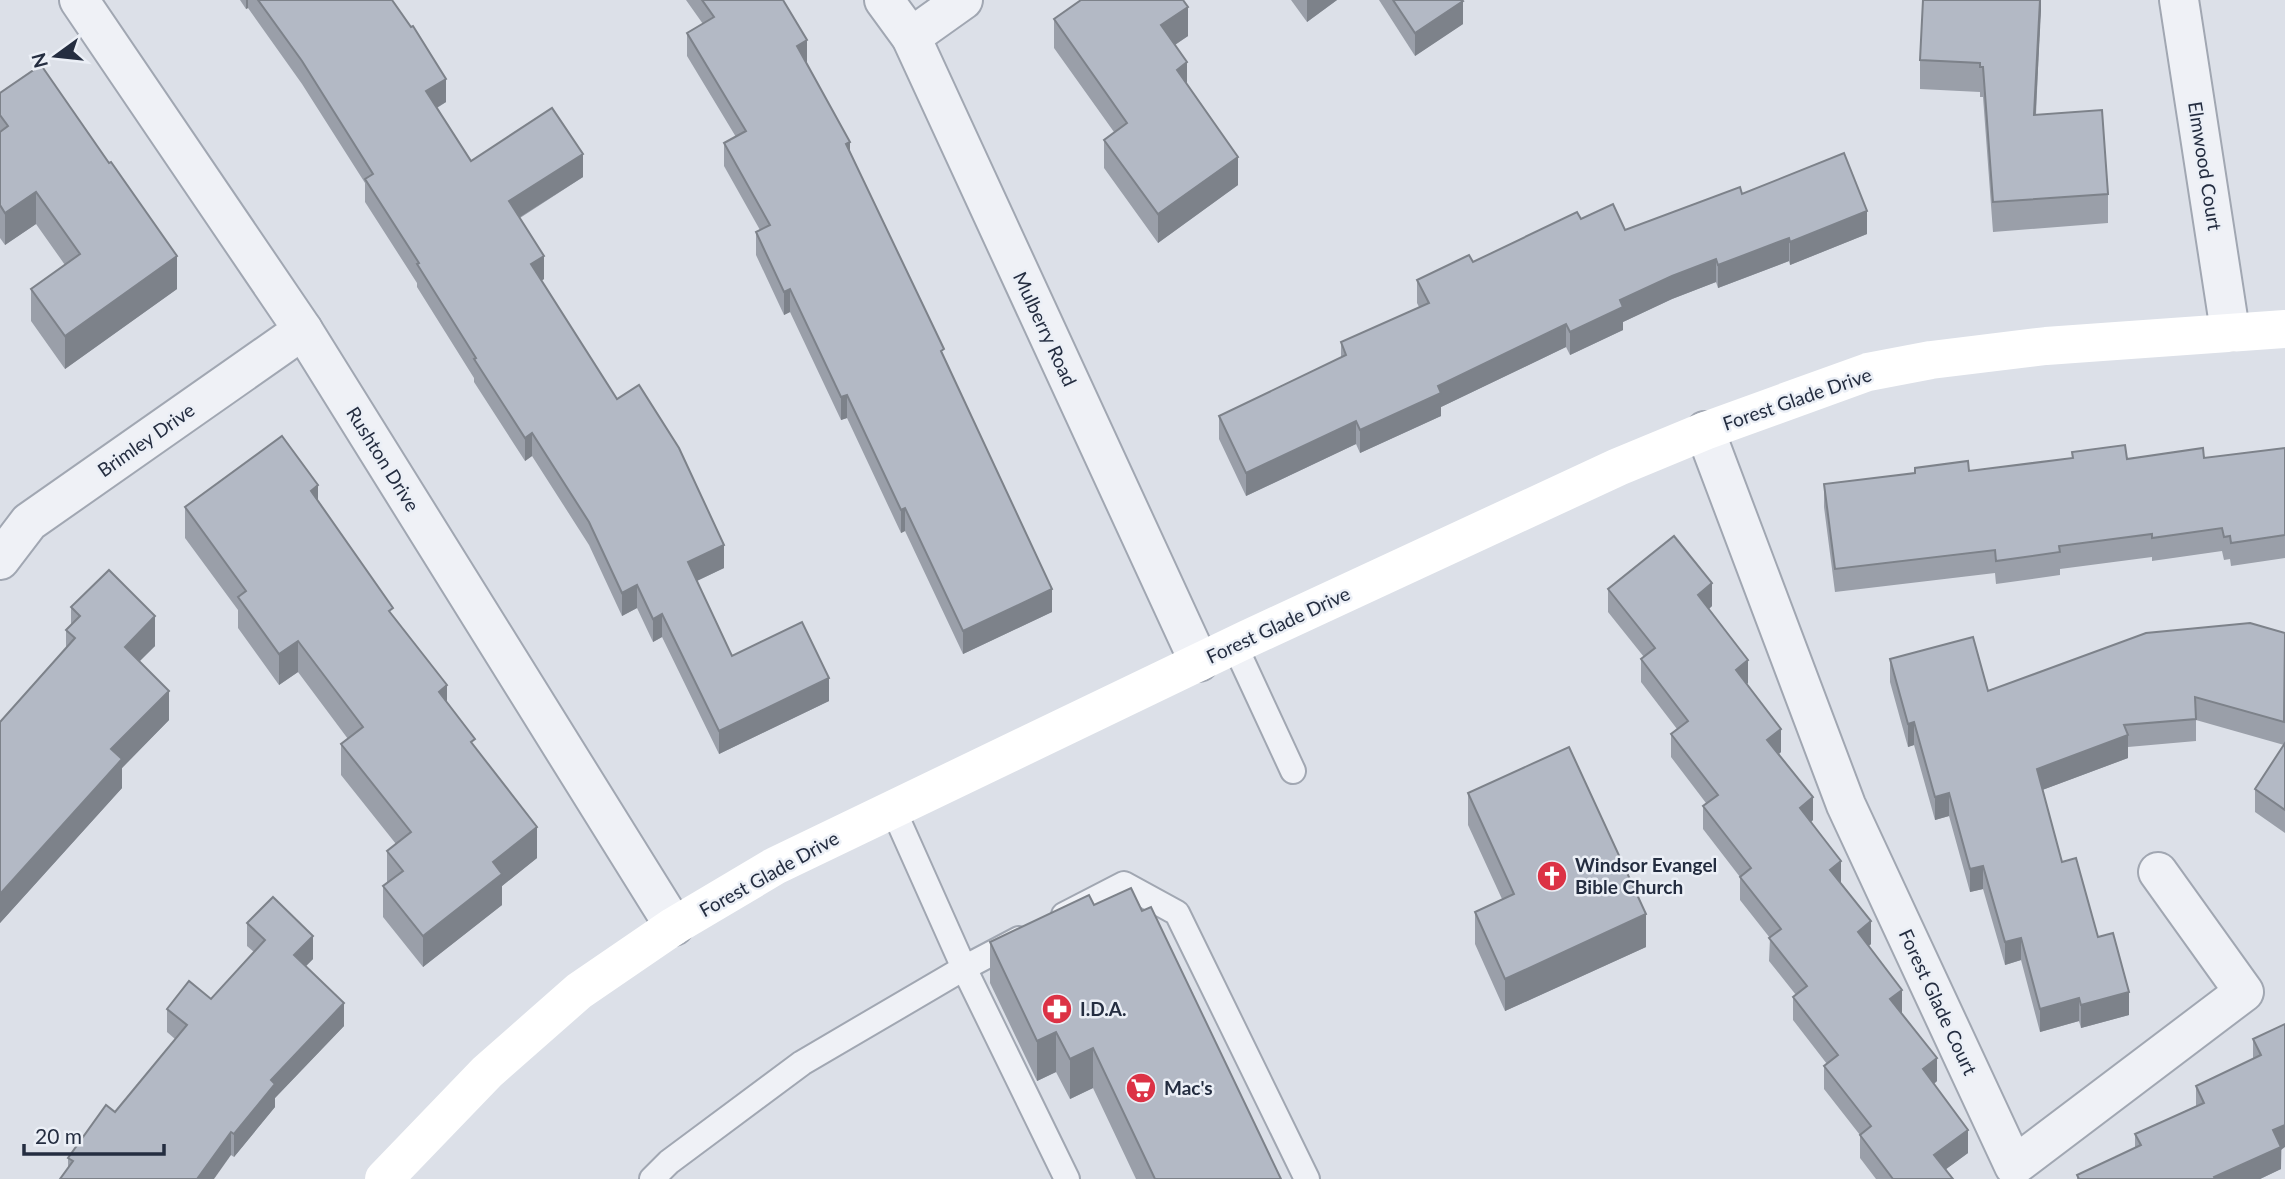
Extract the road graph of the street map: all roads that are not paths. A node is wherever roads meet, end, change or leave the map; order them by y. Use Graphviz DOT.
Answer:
graph roads {
  1 [pos="79,0"];
  2 [pos="884,0"];
  3 [pos="963,0"];
  4 [pos="2179,0"];
  5 [pos="911,37"];
  6 [pos="2285,329"];
  7 [pos="303,330"];
  8 [pos="2230,331"];
  9 [pos="1705,431"];
  10 [pos="0,561"];
  11 [pos="1235,646"];
  12 [pos="1199,662"];
  13 [pos="1293,771"];
  14 [pos="893,809"];
  15 [pos="2158,872"];
  16 [pos="674,926"];
  17 [pos="964,968"];
  18 [pos="384,1179"];
  19 [pos="652,1179"];
  20 [pos="1067,1179"];
  21 [pos="1307,1179"];
  1 -- 7 [label="street, Rushton Drive"];
  2 -- 5 [label="street, Mulberry Road"];
  3 -- 5 [label="street"];
  4 -- 8 [label="street, Elmwood Court"];
  5 -- 12 [label="street, Mulberry Road"];
  6 -- 8 [label="street, Forest Glade Drive"];
  7 -- 10 [label="street, Brimley Drive"];
  7 -- 16 [label="street, Rushton Drive"];
  8 -- 9 [label="street, Forest Glade Drive"];
  9 -- 11 [label="street, Forest Glade Drive"];
  9 -- 15 [label="street, Forest Glade Court"];
  11 -- 12 [label="street, Forest Glade Drive"];
  11 -- 13 [label="lane"];
  12 -- 14 [label="street, Forest Glade Drive"];
  14 -- 16 [label="street, Forest Glade Drive"];
  14 -- 17 [label="lane"];
  16 -- 18 [label="street, Forest Glade Drive"];
  17 -- 19 [label="lane"];
  17 -- 20 [label="lane"];
  17 -- 21 [label="lane"];
}
